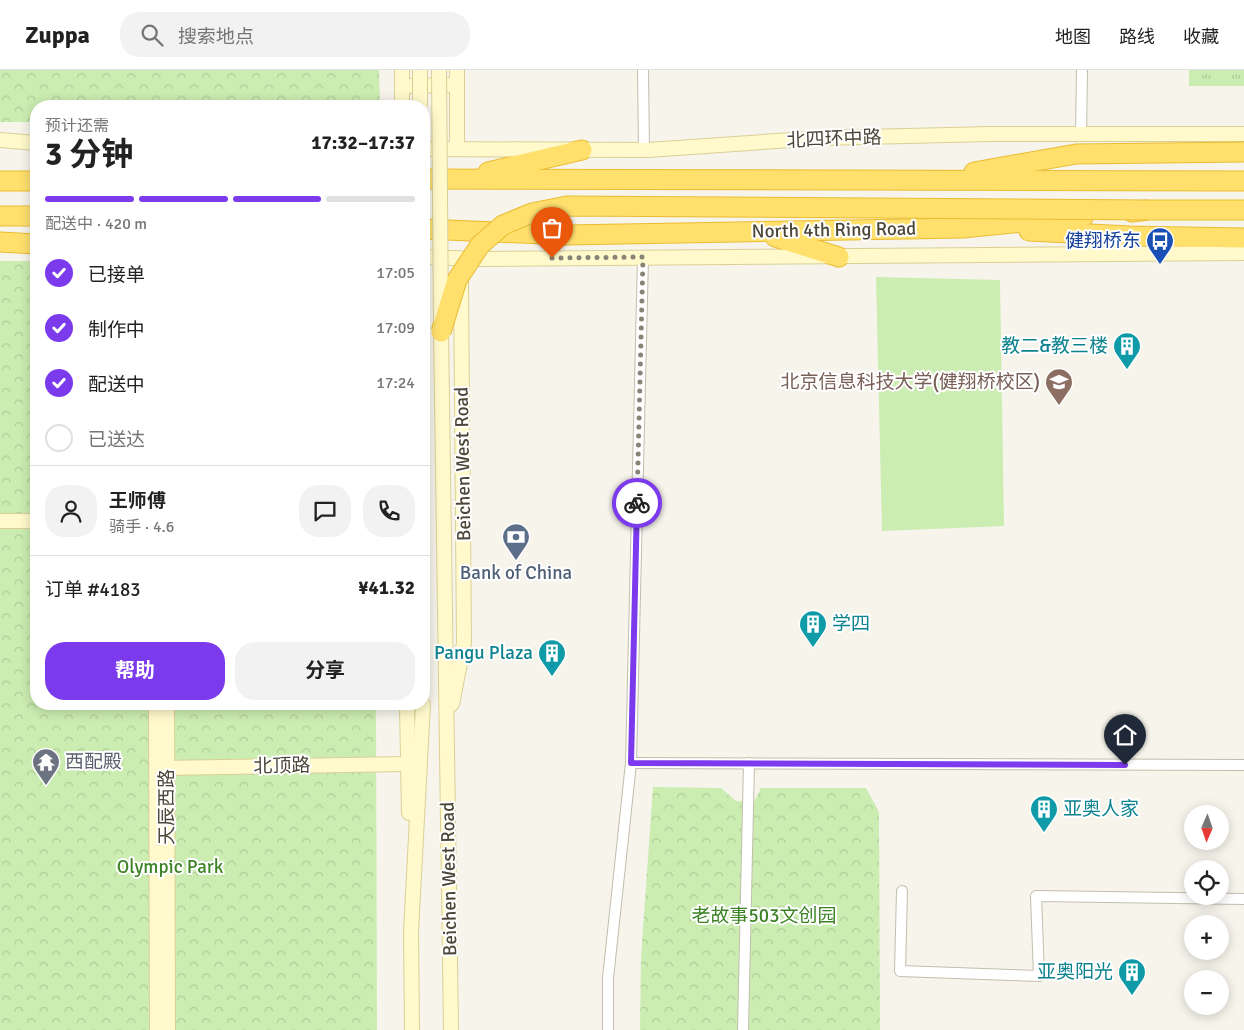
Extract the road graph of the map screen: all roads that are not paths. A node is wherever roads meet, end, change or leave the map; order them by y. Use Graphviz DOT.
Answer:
graph roads {
  1 [pos="402,70"];
  2 [pos="420,70"];
  3 [pos="439,70"];
  4 [pos="457,70"];
  5 [pos="643,70"];
  6 [pos="1082,70"];
  7 [pos="457,85"];
  8 [pos="402,86"];
  9 [pos="402,100"];
  10 [pos="420,100"];
  11 [pos="1081,134"];
  12 [pos="1244,134"];
  13 [pos="0,140"];
  14 [pos="30,142"];
  15 [pos="30,148"];
  16 [pos="0,149"];
  17 [pos="430,149"];
  18 [pos="457,149"];
  19 [pos="582,150"];
  20 [pos="644,150"];
  21 [pos="1244,152"];
  22 [pos="430,179"];
  23 [pos="457,179"];
  24 [pos="0,181"];
  25 [pos="30,181"];
  26 [pos="926,181"];
  27 [pos="1244,181"];
  28 [pos="1148,210"];
  29 [pos="1244,210"];
  30 [pos="0,216"];
  31 [pos="30,216"];
  32 [pos="963,228"];
  33 [pos="430,229"];
  34 [pos="757,232"];
  35 [pos="1244,238"];
  36 [pos="0,242"];
  37 [pos="30,244"];
  38 [pos="30,245"];
  39 [pos="0,247"];
  40 [pos="1244,253"];
  41 [pos="839,256"];
  42 [pos="430,257"];
  43 [pos="643,257"];
  44 [pos="460,258"];
  45 [pos="441,332"];
  46 [pos="0,521"];
  47 [pos="30,521"];
  48 [pos="157,710"];
  49 [pos="167,710"];
  50 [pos="407,710"];
  51 [pos="423,710"];
  52 [pos="447,729"];
  53 [pos="631,763"];
  54 [pos="408,764"];
  55 [pos="749,764"];
  56 [pos="1244,765"];
  57 [pos="162,768"];
  58 [pos="902,891"];
  59 [pos="1244,899"];
  60 [pos="411,932"];
  61 [pos="156,1030"];
  62 [pos="168,1030"];
  63 [pos="412,1030"];
  64 [pos="451,1030"];
  65 [pos="608,1030"];
  66 [pos="743,1030"];
  1 -- 8 [label="street"];
  2 -- 10 [label="street, bridge"];
  3 -- 45 [label="street, Beichen West Road, bridge"];
  4 -- 7 [label="street"];
  5 -- 20 [label="street"];
  6 -- 11 [label="street"];
  7 -- 8 [label="street"];
  7 -- 18 [label="street"];
  8 -- 9 [label="street"];
  11 -- 12 [label="street, 北四环中路"];
  11 -- 20 [label="street, 北四环中路"];
  13 -- 14 [label="street"];
  15 -- 16 [label="street"];
  17 -- 18 [label="street, 北四环中路"];
  18 -- 19 [label="street, 北四环中路"];
  19 -- 20 [label="street, 北四环中路"];
  19 -- 23 [label="highway"];
  21 -- 26 [label="highway"];
  22 -- 23 [label="highway"];
  23 -- 26 [label="highway"];
  24 -- 25 [label="highway"];
  26 -- 27 [label="highway"];
  28 -- 29 [label="highway, North 4th Ring Road"];
  28 -- 32 [label="highway, North 4th Ring Road"];
  28 -- 45 [label="highway, bridge"];
  30 -- 31 [label="highway"];
  32 -- 34 [label="highway, North 4th Ring Road"];
  32 -- 35 [label="highway"];
  33 -- 34 [label="highway, North 4th Ring Road"];
  34 -- 41 [label="highway"];
  36 -- 37 [label="highway"];
  38 -- 39 [label="street"];
  40 -- 41 [label="street"];
  41 -- 43 [label="street"];
  42 -- 44 [label="street"];
  43 -- 44 [label="street"];
  43 -- 53 [label="street"];
  44 -- 52 [label="street, Beichen West Road"];
  45 -- 52 [label="street, Beichen West Road"];
  46 -- 47 [label="street"];
  48 -- 57 [label="street, 天辰西路"];
  49 -- 57 [label="street, 天辰西路"];
  50 -- 54 [label="street, Beichen West Road"];
  51 -- 60 [label="street, Beichen West Road"];
  52 -- 64 [label="street, Beichen West Road"];
  53 -- 55 [label="street"];
  53 -- 65 [label="street"];
  54 -- 57 [label="street, 北顶路"];
  54 -- 60 [label="street, Beichen West Road"];
  55 -- 56 [label="street"];
  55 -- 66 [label="street"];
  57 -- 61 [label="street, 天辰西路"];
  57 -- 62 [label="street, 天辰西路"];
  58 -- 59 [label="street"];
  60 -- 63 [label="street, Beichen West Road"];
}
